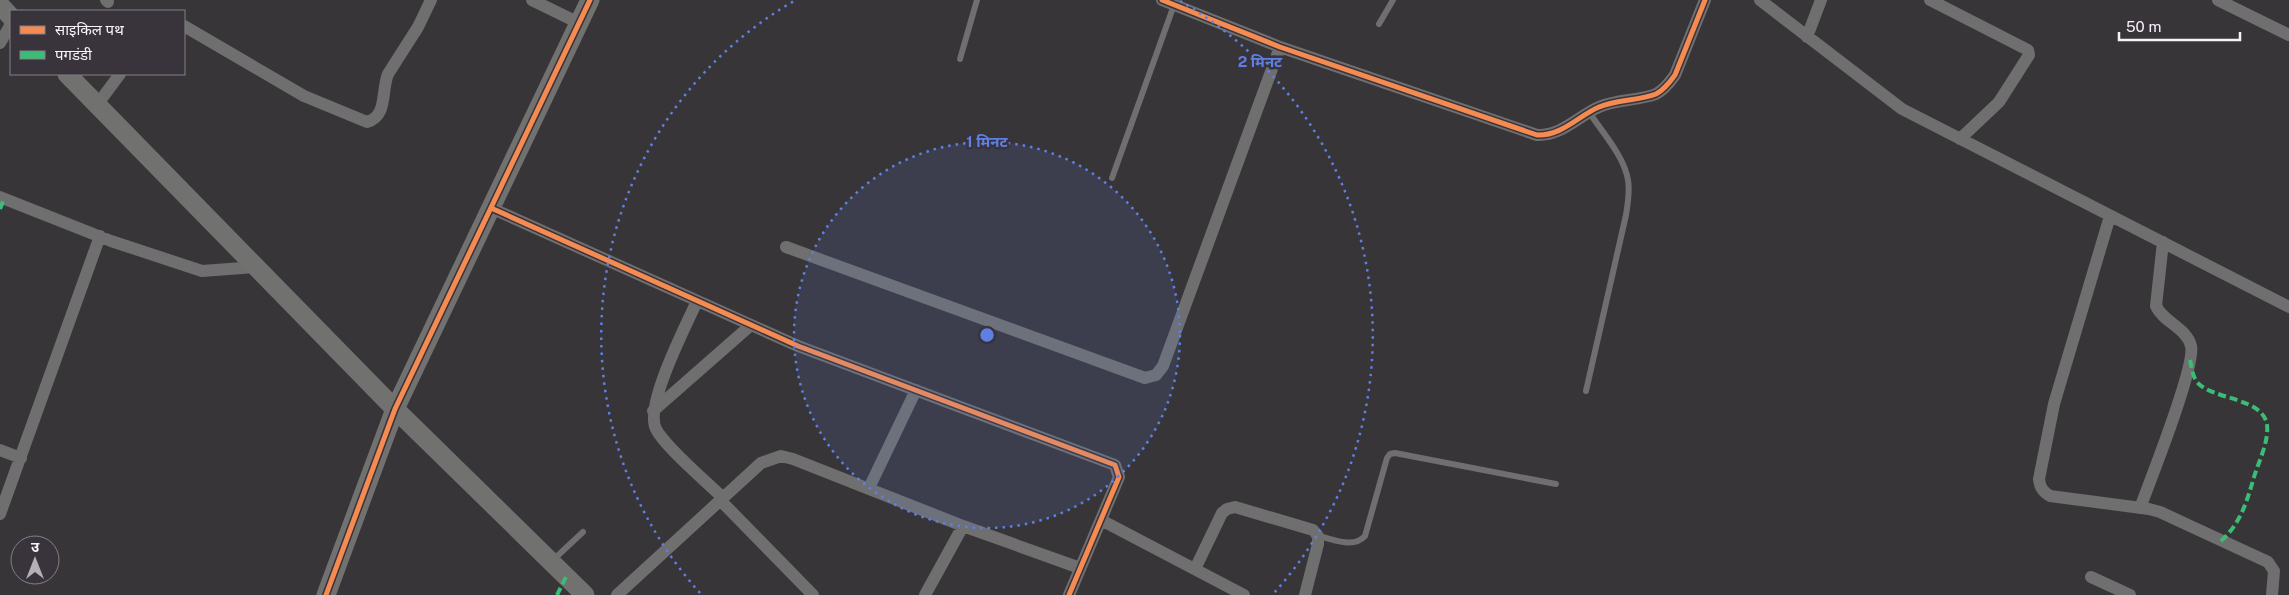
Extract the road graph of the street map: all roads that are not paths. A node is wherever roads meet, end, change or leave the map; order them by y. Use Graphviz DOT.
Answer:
graph roads {
  1 [pos="431,0"];
  2 [pos="532,0"];
  3 [pos="590,0"];
  4 [pos="976,0"];
  5 [pos="1393,0"];
  6 [pos="1705,0"];
  7 [pos="1760,0"];
  8 [pos="1821,0"];
  9 [pos="1930,0"];
  10 [pos="2218,0"];
  11 [pos="1168,2"];
  12 [pos="0,5"];
  13 [pos="10,16"];
  14 [pos="579,23"];
  15 [pos="1379,24"];
  16 [pos="10,26"];
  17 [pos="185,27"];
  18 [pos="2289,35"];
  19 [pos="1807,37"];
  20 [pos="0,43"];
  21 [pos="1280,47"];
  22 [pos="960,59"];
  23 [pos="68,75"];
  24 [pos="119,75"];
  25 [pos="97,105"];
  26 [pos="1589,112"];
  27 [pos="1960,139"];
  28 [pos="1112,178"];
  29 [pos="0,198"];
  30 [pos="491,208"];
  31 [pos="2110,216"];
  32 [pos="100,236"];
  33 [pos="2163,242"];
  34 [pos="786,247"];
  35 [pos="257,268"];
  36 [pos="697,301"];
  37 [pos="2289,307"];
  38 [pos="751,325"];
  39 [pos="916,390"];
  40 [pos="1586,391"];
  41 [pos="395,409"];
  42 [pos="654,411"];
  43 [pos="0,450"];
  44 [pos="21,458"];
  45 [pos="1556,484"];
  46 [pos="869,488"];
  47 [pos="722,499"];
  48 [pos="2140,508"];
  49 [pos="0,514"];
  50 [pos="1101,520"];
  51 [pos="964,526"];
  52 [pos="583,532"];
  53 [pos="1318,536"];
  54 [pos="551,562"];
  55 [pos="1080,568"];
  56 [pos="1194,569"];
  57 [pos="2091,577"];
  58 [pos="326,595"];
  59 [pos="585,595"];
  60 [pos="616,595"];
  61 [pos="813,595"];
  62 [pos="925,595"];
  63 [pos="1069,595"];
  64 [pos="1244,595"];
  65 [pos="1305,595"];
  66 [pos="2130,595"];
  67 [pos="2272,595"];
  1 -- 17 [label="street"];
  2 -- 14 [label="street"];
  3 -- 14 [label="main road"];
  4 -- 22 [label="lane"];
  5 -- 15 [label="lane"];
  6 -- 26 [label="street"];
  7 -- 19 [label="street"];
  8 -- 19 [label="street"];
  9 -- 27 [label="street"];
  10 -- 18 [label="street"];
  11 -- 21 [label="street"];
  11 -- 28 [label="lane"];
  12 -- 13 [label="main road"];
  14 -- 30 [label="main road"];
  16 -- 20 [label="street"];
  19 -- 27 [label="street"];
  21 -- 26 [label="street"];
  21 -- 34 [label="street"];
  23 -- 25 [label="main road"];
  24 -- 25 [label="street"];
  25 -- 35 [label="main road"];
  26 -- 40 [label="lane"];
  27 -- 31 [label="street"];
  29 -- 32 [label="street"];
  30 -- 36 [label="street"];
  30 -- 41 [label="main road"];
  31 -- 33 [label="street"];
  31 -- 48 [label="street"];
  32 -- 35 [label="street"];
  32 -- 44 [label="street"];
  33 -- 37 [label="street"];
  33 -- 48 [label="street"];
  35 -- 41 [label="main road"];
  36 -- 38 [label="street"];
  36 -- 42 [label="street"];
  38 -- 39 [label="street"];
  38 -- 42 [label="street"];
  39 -- 46 [label="street"];
  39 -- 50 [label="street"];
  41 -- 54 [label="main road"];
  41 -- 58 [label="main road"];
  42 -- 47 [label="street"];
  43 -- 44 [label="street"];
  44 -- 49 [label="street"];
  45 -- 53 [label="lane"];
  46 -- 47 [label="street"];
  46 -- 51 [label="street"];
  47 -- 60 [label="street"];
  47 -- 61 [label="street"];
  48 -- 67 [label="street"];
  50 -- 55 [label="street"];
  50 -- 56 [label="street"];
  51 -- 55 [label="street"];
  51 -- 62 [label="street"];
  52 -- 54 [label="lane"];
  53 -- 56 [label="street"];
  53 -- 65 [label="street"];
  54 -- 59 [label="main road"];
  55 -- 63 [label="street"];
  56 -- 64 [label="street"];
  57 -- 66 [label="street"];
}
